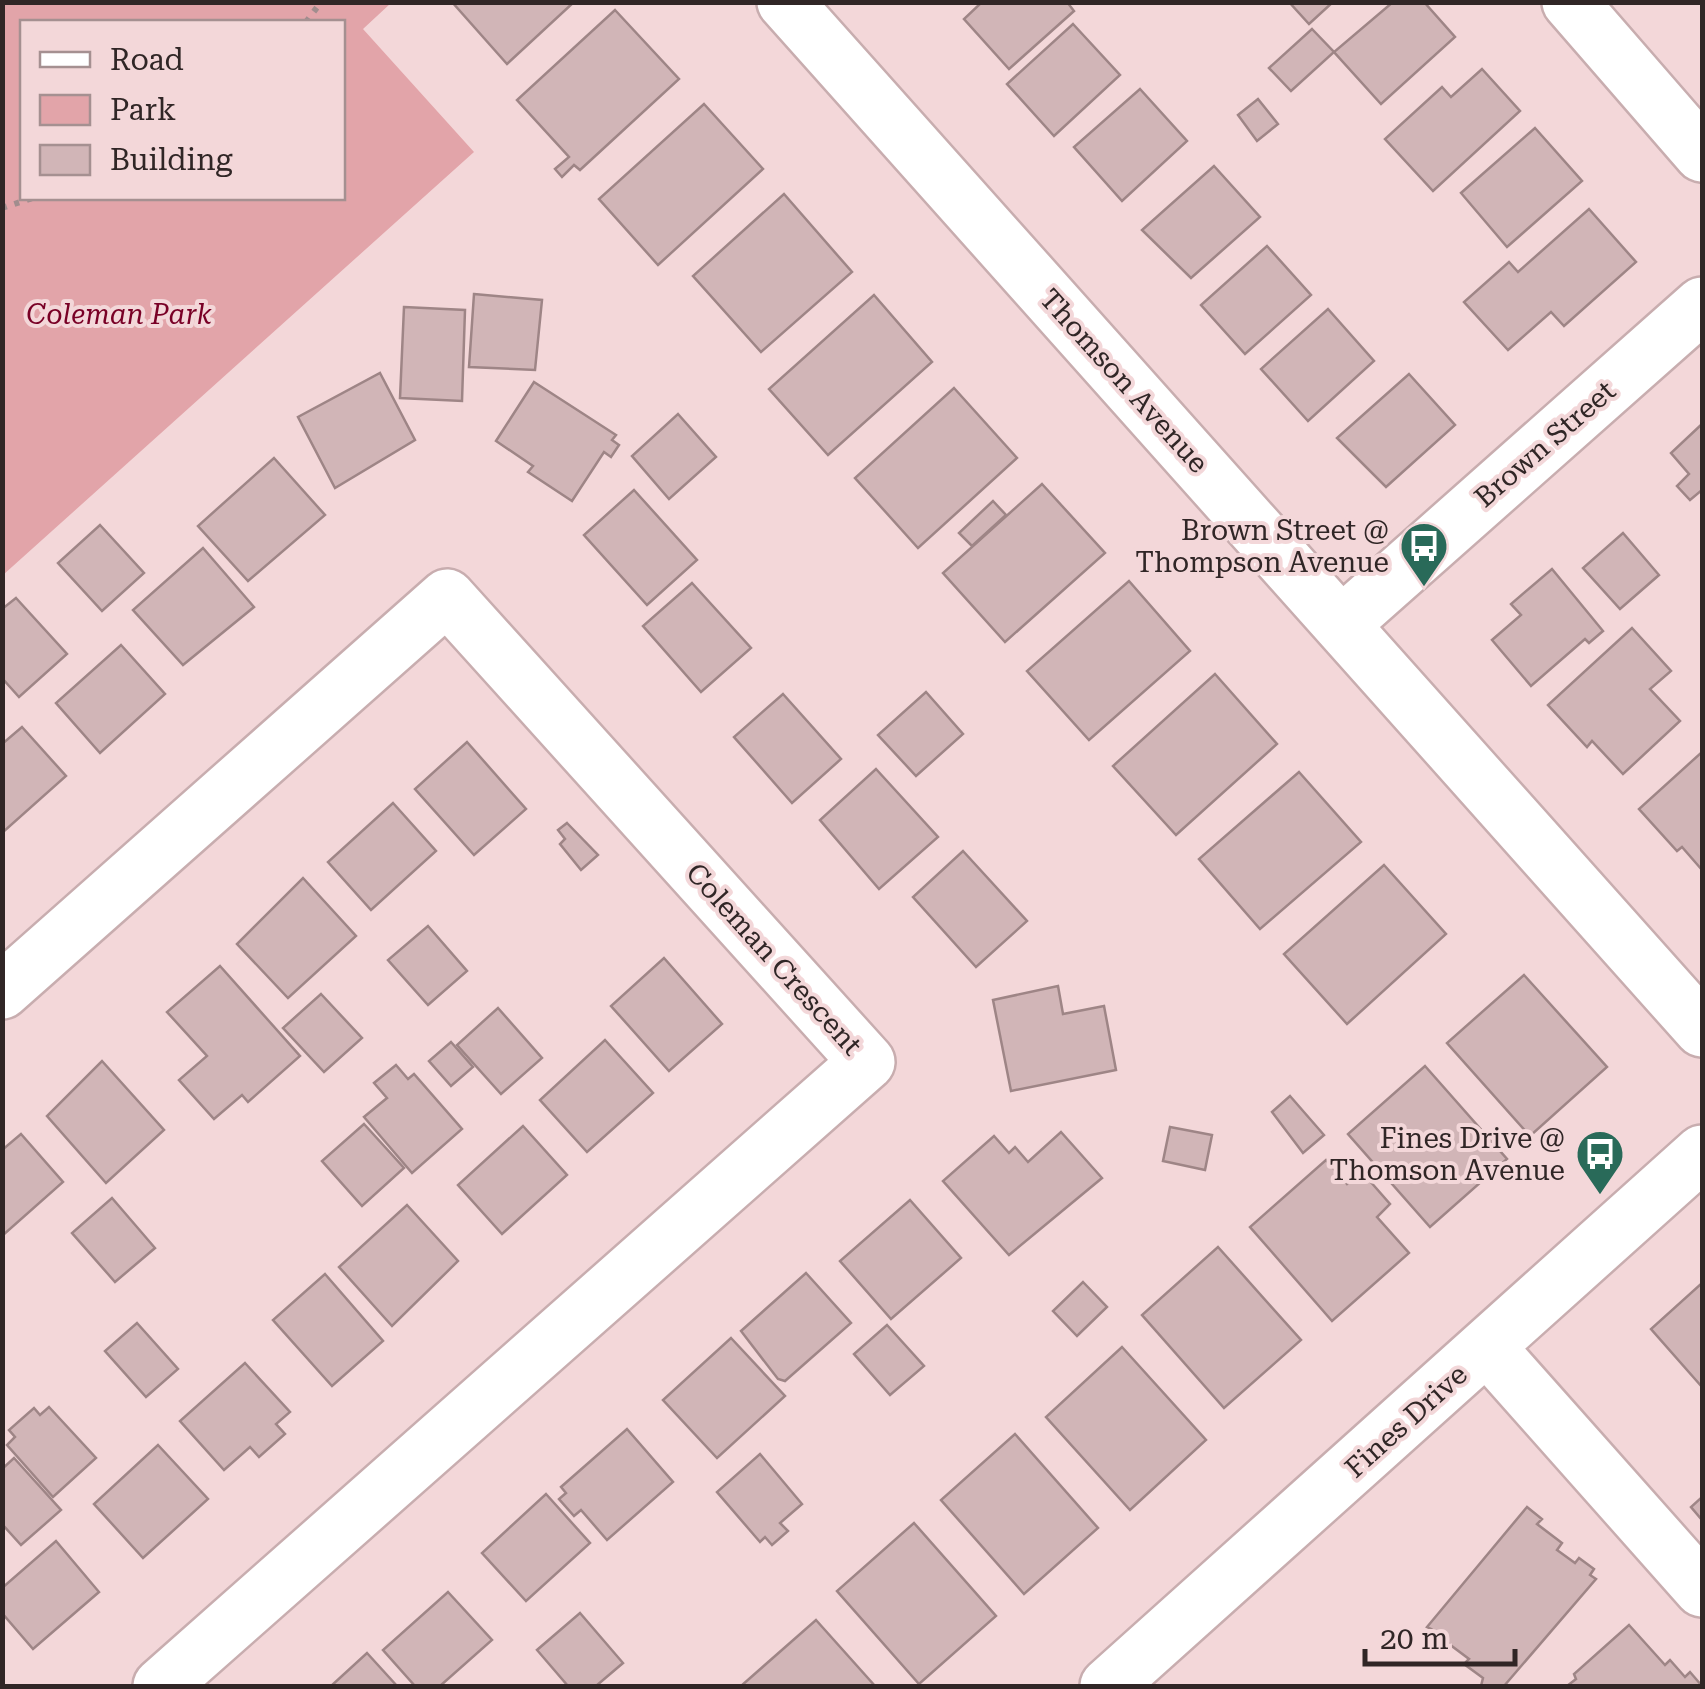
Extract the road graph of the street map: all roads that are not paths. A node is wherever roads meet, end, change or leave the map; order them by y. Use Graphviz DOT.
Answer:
graph roads {
  1 [pos="784,2"];
  2 [pos="1570,2"];
  3 [pos="1702,154"];
  4 [pos="1702,305"];
  5 [pos="1342,624"];
  6 [pos="2,991"];
  7 [pos="1702,1029"];
  8 [pos="1702,1153"];
  9 [pos="1488,1348"];
  10 [pos="1702,1589"];
  11 [pos="161,1686"];
  12 [pos="1108,1686"];
  1 -- 5 [label="street, Thomson Avenue"];
  2 -- 3 [label="street"];
  4 -- 5 [label="street, Brown Street"];
  5 -- 7 [label="street, Thomson Avenue"];
  6 -- 11 [label="street, Coleman Crescent"];
  8 -- 9 [label="street, Fines Drive"];
  9 -- 10 [label="street"];
  9 -- 12 [label="street, Fines Drive"];
}
